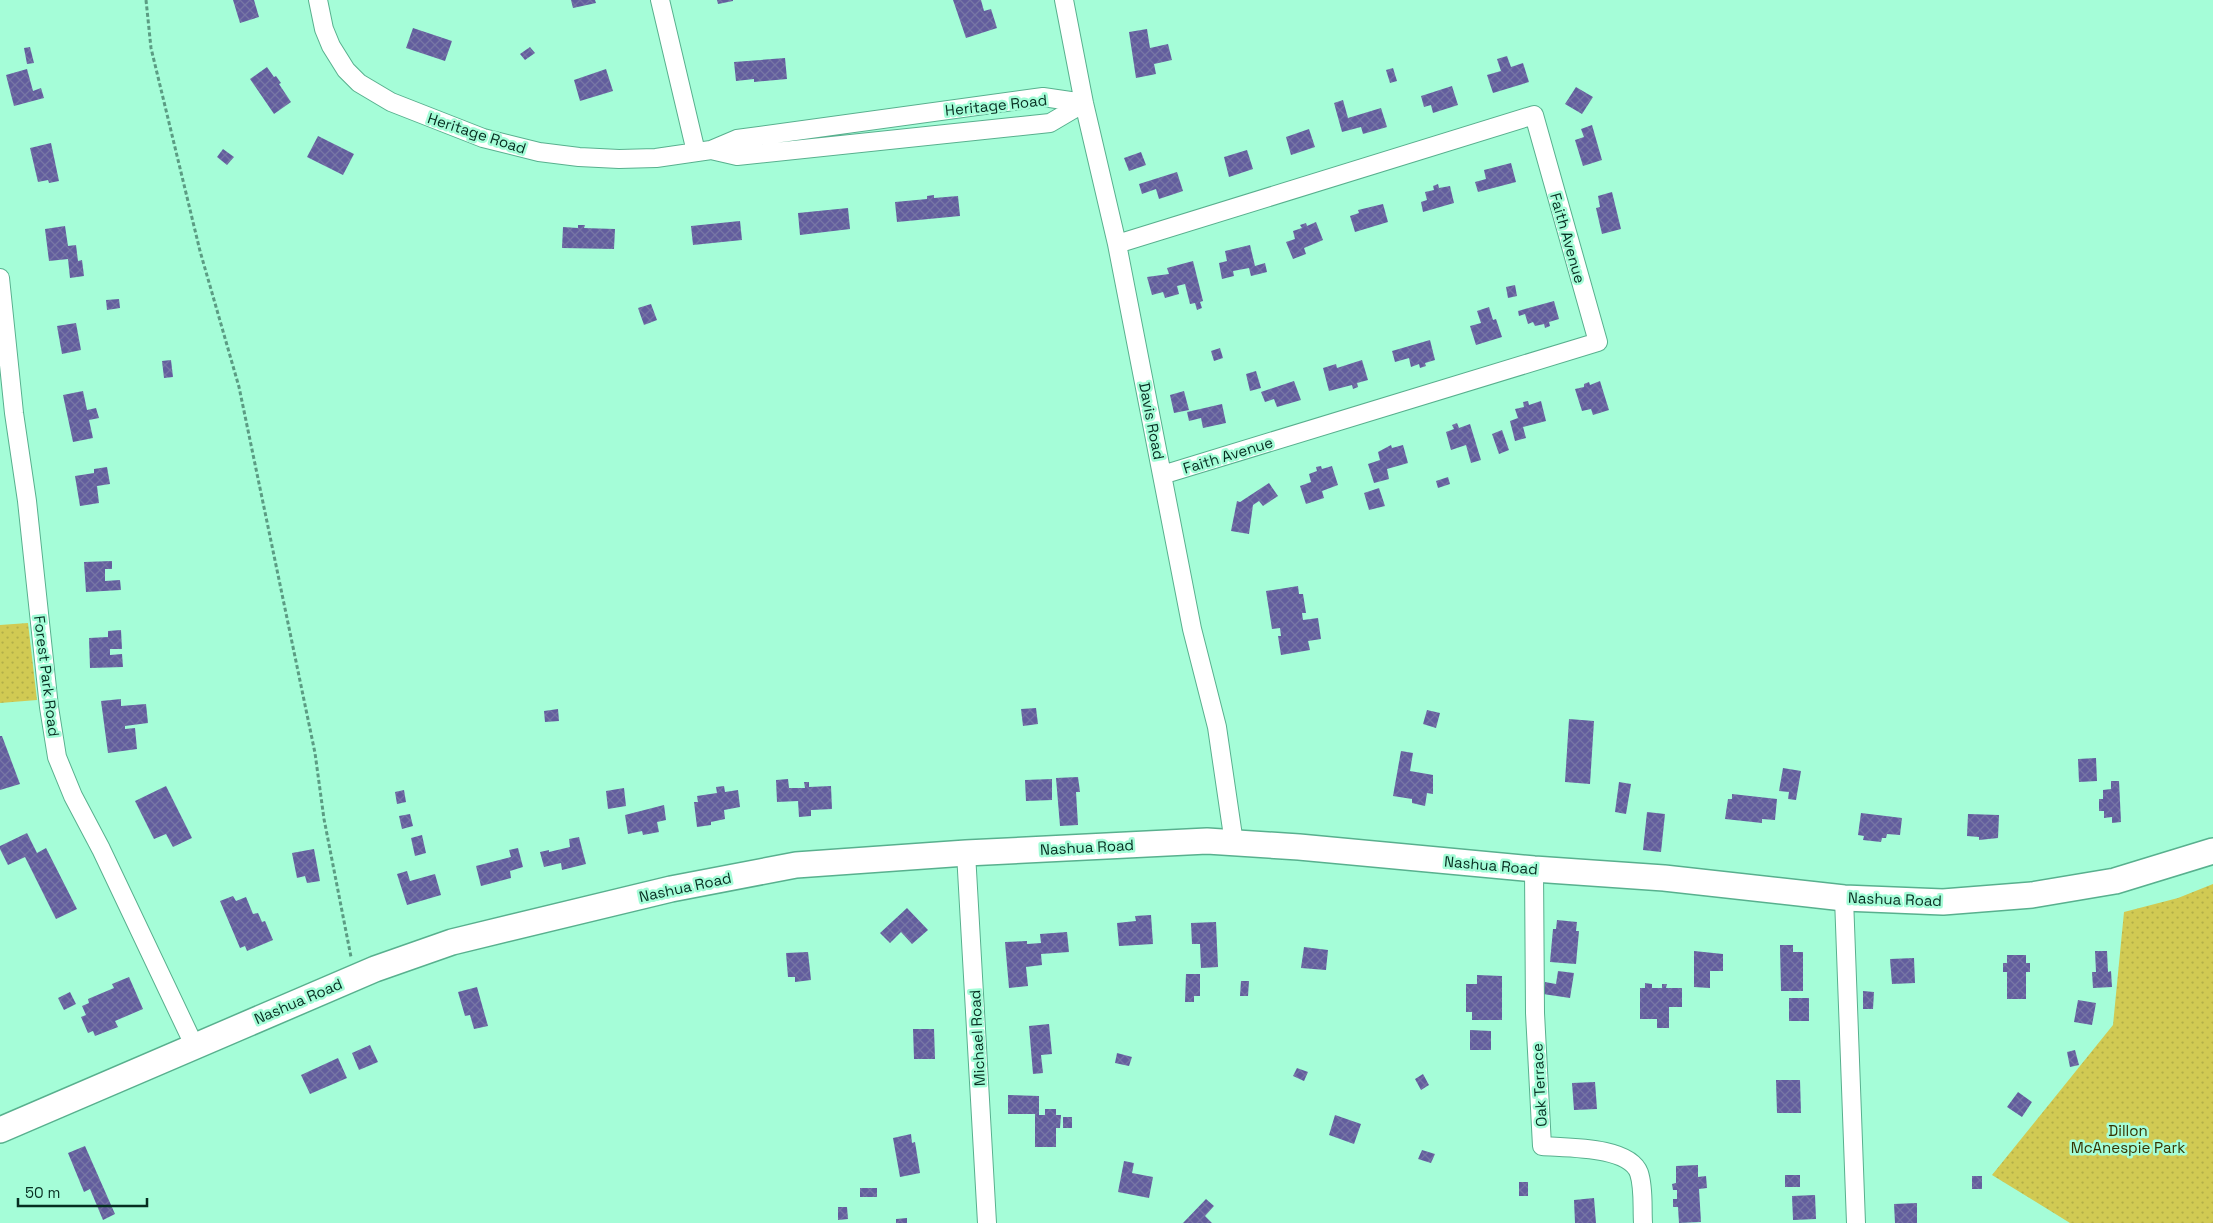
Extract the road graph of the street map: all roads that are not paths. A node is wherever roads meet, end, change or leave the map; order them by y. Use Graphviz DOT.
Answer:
graph roads {
  1 [pos="318,0"];
  2 [pos="660,0"];
  3 [pos="1064,0"];
  4 [pos="1084,103"];
  5 [pos="704,151"];
  6 [pos="1118,244"];
  7 [pos="0,278"];
  8 [pos="1162,475"];
  9 [pos="1234,843"];
  10 [pos="2213,851"];
  11 [pos="966,853"];
  12 [pos="1534,869"];
  13 [pos="1844,898"];
  14 [pos="194,1045"];
  15 [pos="0,1130"];
  16 [pos="987,1223"];
  17 [pos="1643,1223"];
  18 [pos="1856,1223"];
  1 -- 5 [label="street, Heritage Road"];
  2 -- 5 [label="street"];
  3 -- 4 [label="street, Davis Road"];
  4 -- 5 [label="street, Heritage Road"];
  4 -- 5 [label="street, Heritage Road"];
  4 -- 6 [label="street, Davis Road"];
  6 -- 8 [label="street, Davis Road"];
  6 -- 8 [label="street, Faith Avenue"];
  7 -- 14 [label="street, Forest Park Road"];
  8 -- 9 [label="street, Davis Road"];
  9 -- 11 [label="main road, Nashua Road"];
  9 -- 12 [label="main road, Nashua Road"];
  10 -- 13 [label="main road, Nashua Road"];
  11 -- 14 [label="main road, Nashua Road"];
  11 -- 16 [label="street, Michael Road"];
  12 -- 13 [label="main road, Nashua Road"];
  12 -- 17 [label="street, Oak Terrace"];
  13 -- 18 [label="street"];
  14 -- 15 [label="main road, Nashua Road"];
}
